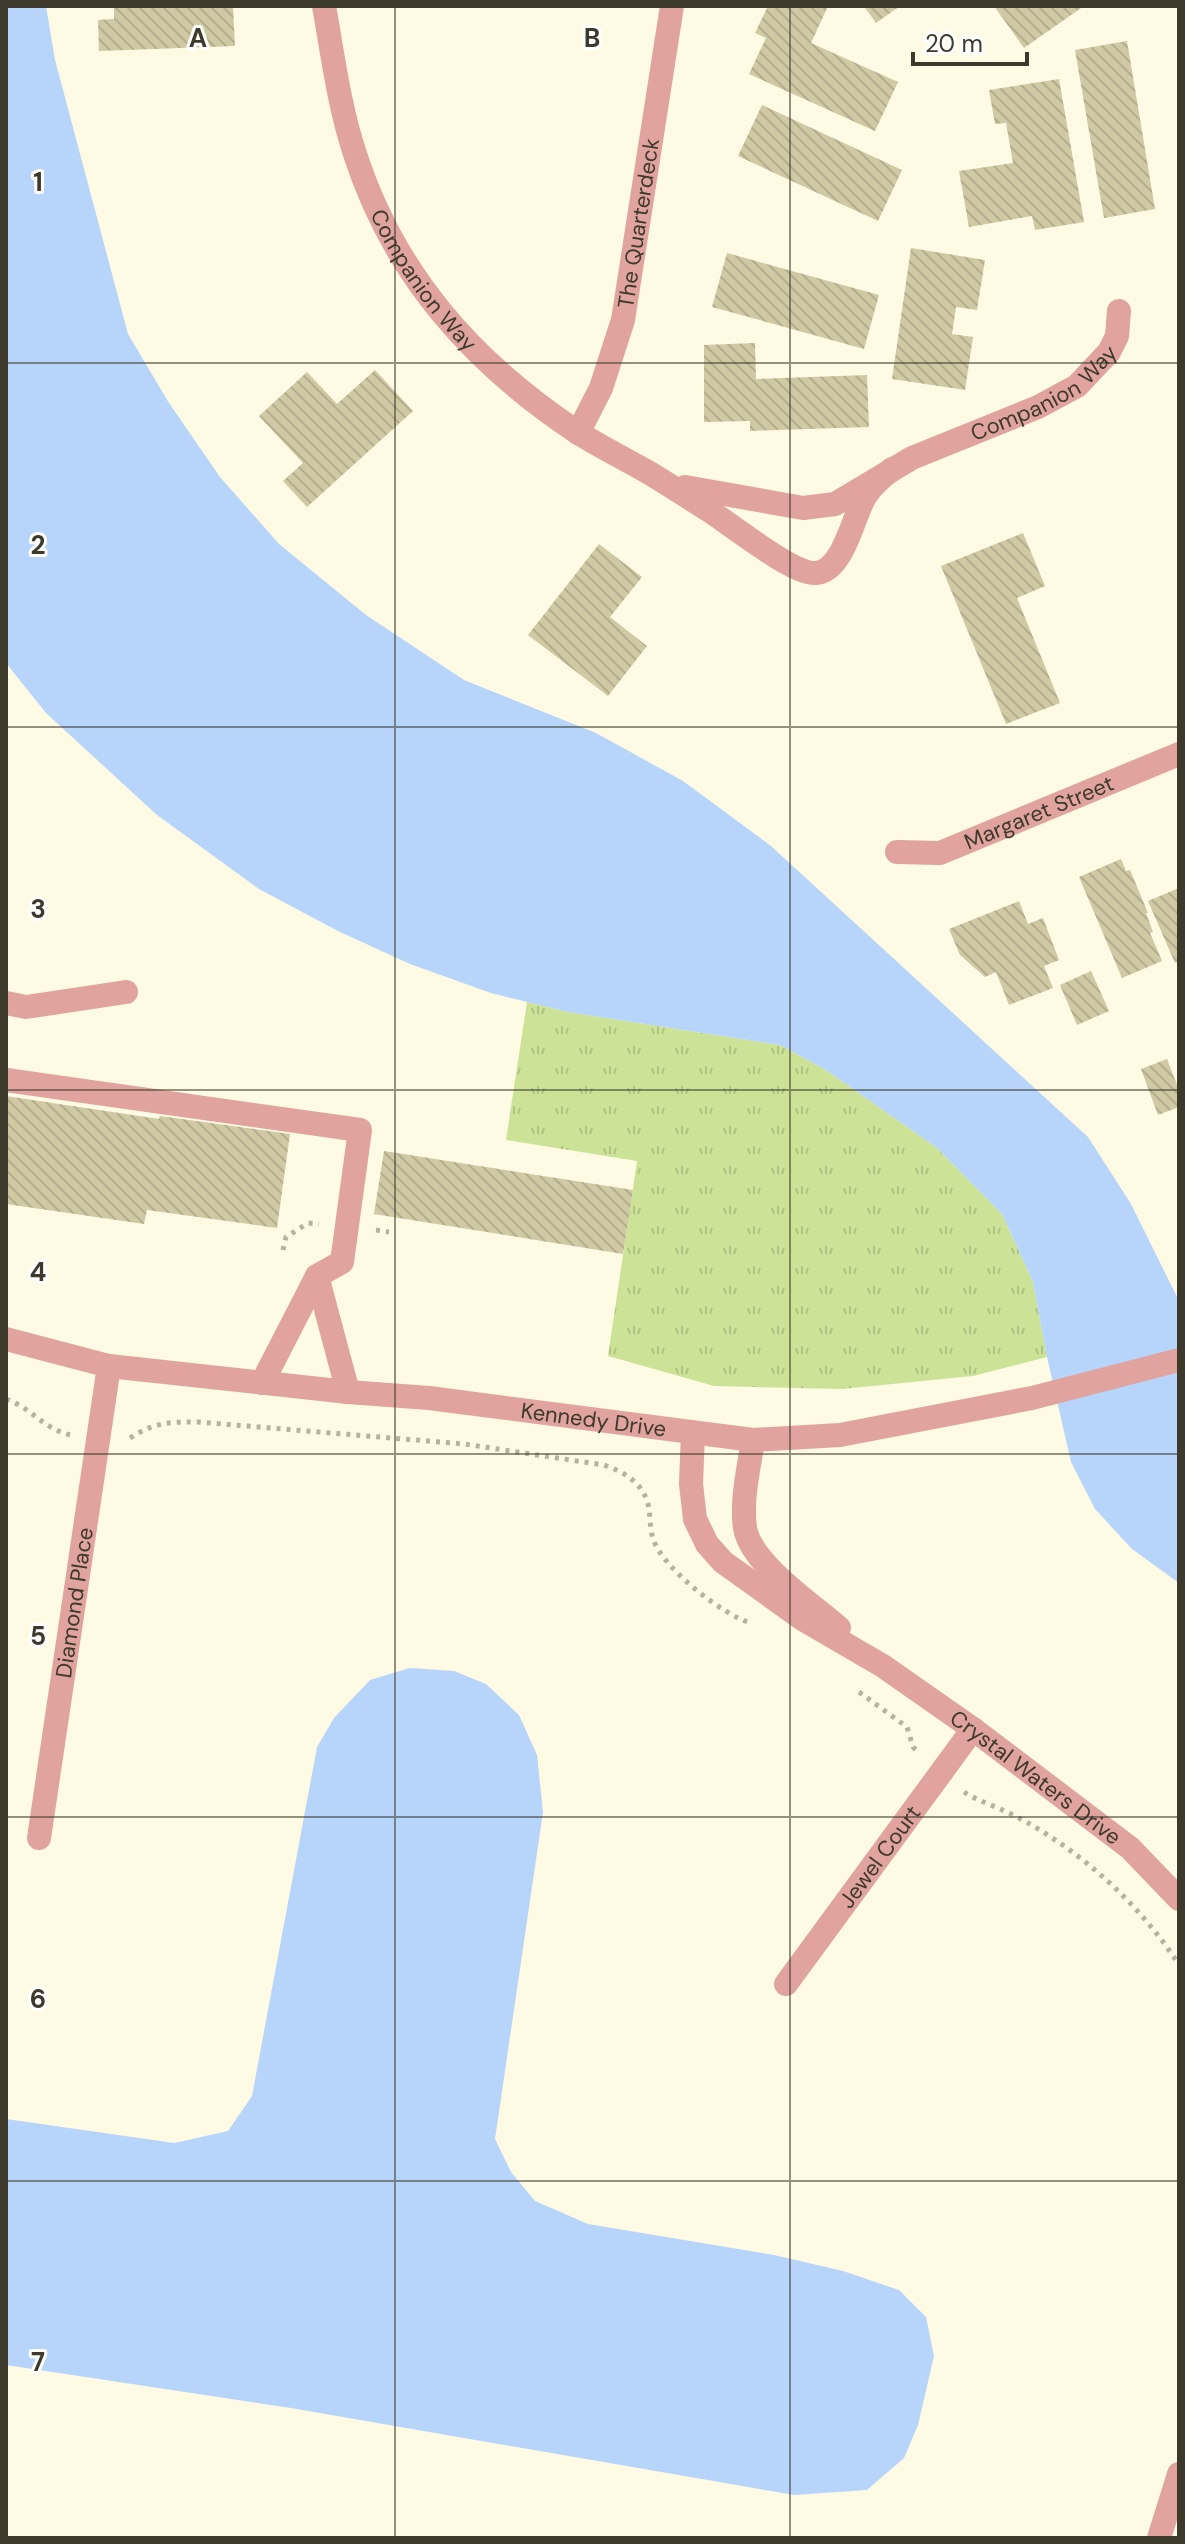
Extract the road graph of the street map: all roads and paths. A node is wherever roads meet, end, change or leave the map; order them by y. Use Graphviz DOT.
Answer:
graph roads {
  1 [pos="324,6"];
  2 [pos="672,6"];
  3 [pos="1119,311"];
  4 [pos="578,433"];
  5 [pos="892,469"];
  6 [pos="646,471"];
  7 [pos="1179,754"];
  8 [pos="897,852"];
  9 [pos="126,992"];
  10 [pos="6,1003"];
  11 [pos="6,1080"];
  12 [pos="321,1224"];
  13 [pos="283,1250"];
  14 [pos="317,1276"];
  15 [pos="6,1339"];
  16 [pos="1179,1360"];
  17 [pos="109,1366"];
  18 [pos="262,1383"];
  19 [pos="348,1392"];
  20 [pos="6,1399"];
  21 [pos="693,1433"];
  22 [pos="78,1438"];
  23 [pos="753,1440"];
  24 [pos="124,1442"];
  25 [pos="639,1487"];
  26 [pos="883,1666"];
  27 [pos="973,1729"];
  28 [pos="964,1792"];
  29 [pos="39,1838"];
  30 [pos="1179,1899"];
  31 [pos="1179,1965"];
  32 [pos="786,1984"];
  33 [pos="1179,2474"];
  34 [pos="1159,2538"];
  1 -- 4 [label="street, Companion Way"];
  2 -- 4 [label="street, The Quarterdeck"];
  3 -- 5 [label="street, Companion Way"];
  4 -- 6 [label="street, Companion Way"];
  5 -- 6 [label="street, Companion Way"];
  5 -- 6 [label="street, Companion Way"];
  7 -- 8 [label="street, Margaret Street"];
  9 -- 10 [label="street"];
  11 -- 14 [label="street"];
  12 -- 13 [label="path"];
  14 -- 18 [label="street"];
  14 -- 19 [label="street"];
  15 -- 17 [label="street, Kennedy Drive"];
  16 -- 23 [label="street, Kennedy Drive"];
  17 -- 18 [label="street, Kennedy Drive"];
  17 -- 29 [label="street, Diamond Place"];
  18 -- 19 [label="street, Kennedy Drive"];
  19 -- 21 [label="street, Kennedy Drive"];
  20 -- 22 [label="path"];
  21 -- 23 [label="street, Kennedy Drive"];
  21 -- 26 [label="street, Crystal Waters Drive"];
  23 -- 26 [label="street, Crystal Waters Drive"];
  24 -- 25 [label="path"];
  26 -- 27 [label="street, Crystal Waters Drive"];
  27 -- 30 [label="street, Crystal Waters Drive"];
  27 -- 32 [label="street, Jewel Court"];
  28 -- 31 [label="path"];
  33 -- 34 [label="street"];
}
